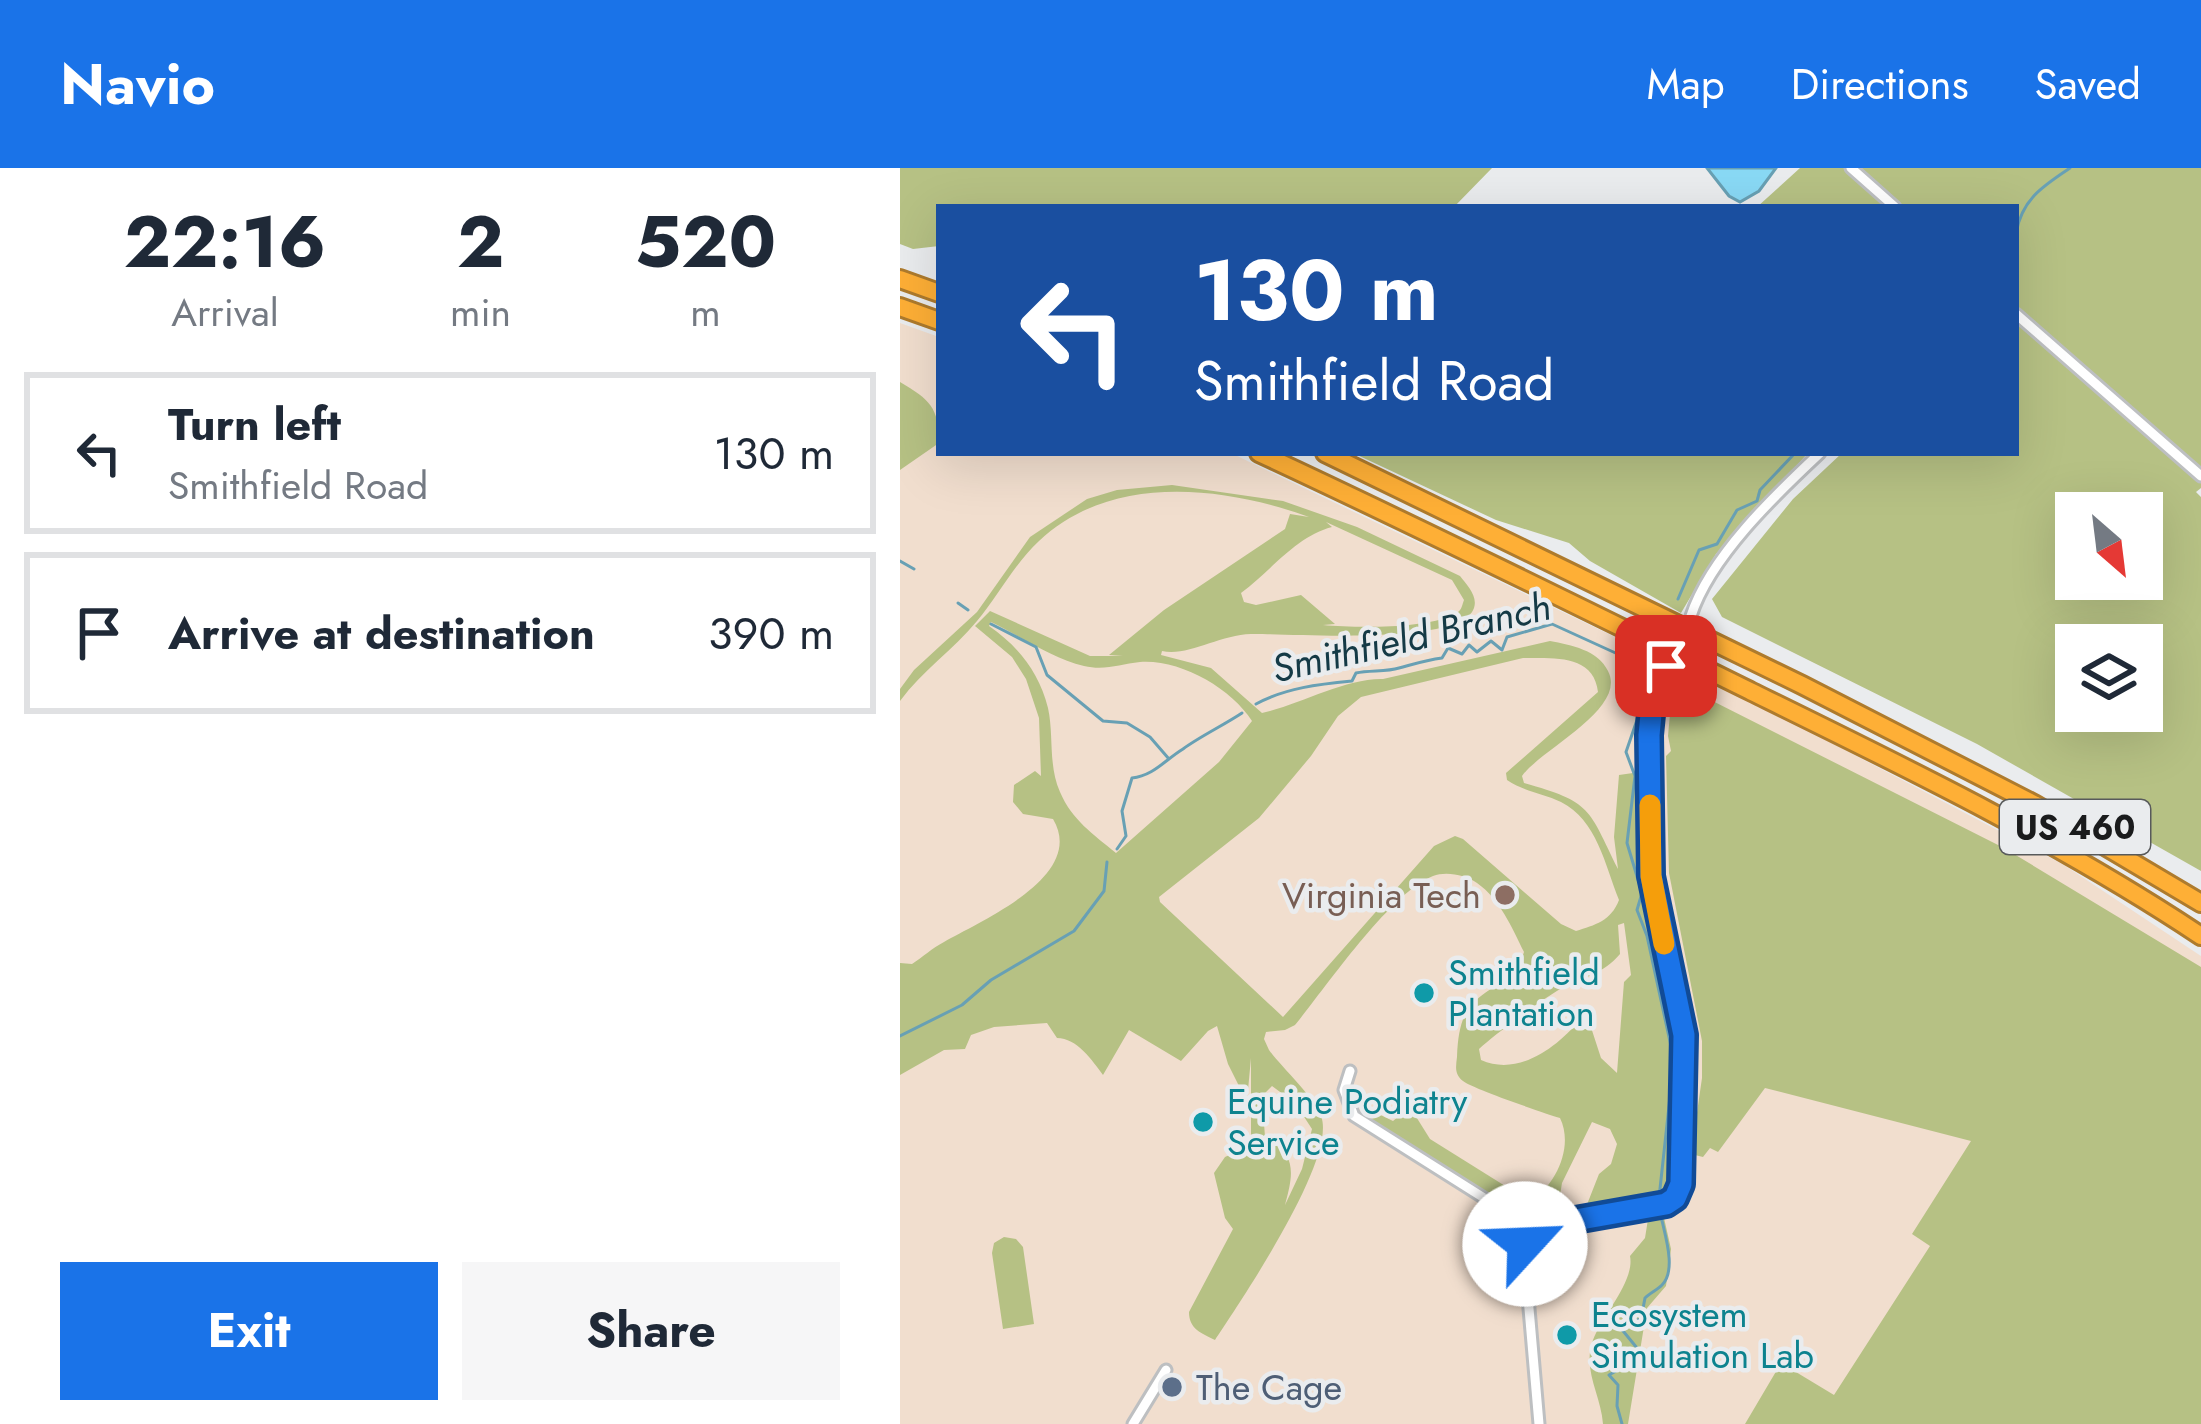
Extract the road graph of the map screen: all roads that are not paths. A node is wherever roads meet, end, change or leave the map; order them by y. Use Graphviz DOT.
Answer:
graph roads {
  1 [pos="1851,168"];
  2 [pos="1892,204"];
  3 [pos="900,279"];
  4 [pos="936,292"];
  5 [pos="900,307"];
  6 [pos="2019,317"];
  7 [pos="936,320"];
  8 [pos="1265,456"];
  9 [pos="1331,456"];
  10 [pos="1817,456"];
  11 [pos="2201,476"];
  12 [pos="1690,616"];
  13 [pos="1666,666"];
  14 [pos="2201,903"];
  15 [pos="2201,936"];
  16 [pos="1350,1071"];
  17 [pos="1527,1236"];
  18 [pos="1166,1370"];
  19 [pos="1133,1424"];
  20 [pos="1539,1424"];
  1 -- 2 [label="street"];
  3 -- 4 [label="highway"];
  5 -- 7 [label="highway"];
  6 -- 11 [label="street"];
  8 -- 15 [label="highway, US 460"];
  9 -- 14 [label="highway, US 460"];
  10 -- 12 [label="street"];
  13 -- 17 [label="street"];
  16 -- 17 [label="street"];
  17 -- 20 [label="street"];
  18 -- 19 [label="street"];
}
